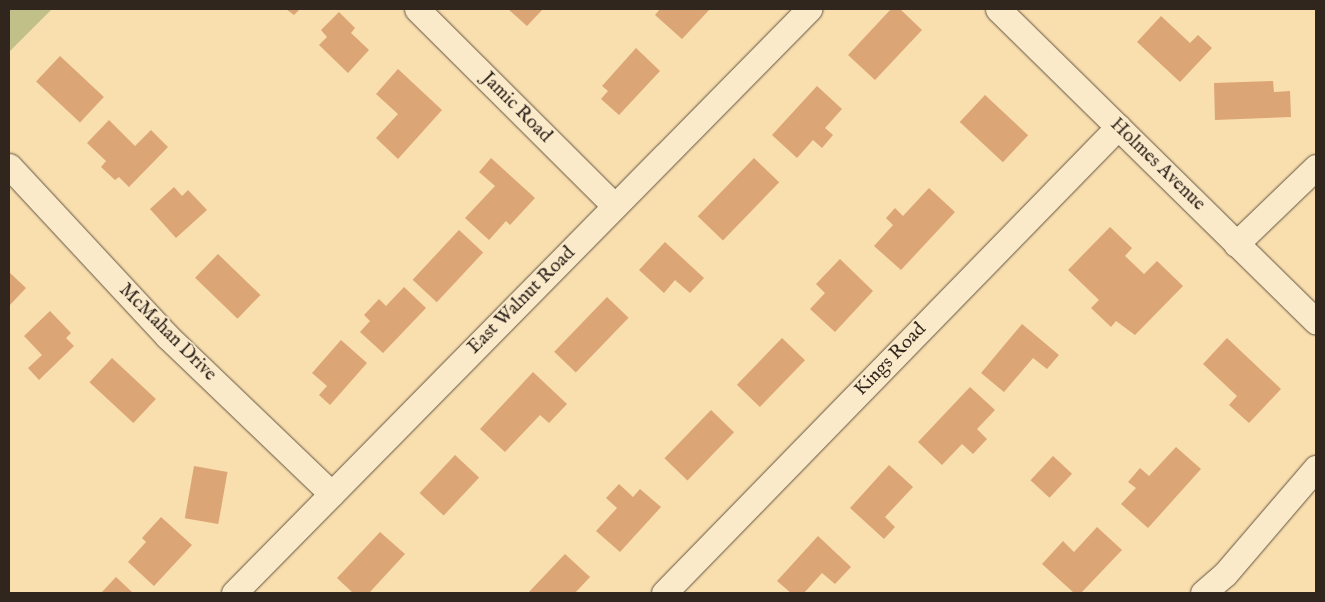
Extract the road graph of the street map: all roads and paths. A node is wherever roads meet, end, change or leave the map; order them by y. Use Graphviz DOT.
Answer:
graph roads {
  1 [pos="417,9"];
  2 [pos="809,9"];
  3 [pos="998,9"];
  4 [pos="1118,127"];
  5 [pos="9,166"];
  6 [pos="1316,167"];
  7 [pos="615,206"];
  8 [pos="1236,244"];
  9 [pos="1316,322"];
  10 [pos="1316,468"];
  11 [pos="332,494"];
  12 [pos="234,593"];
  13 [pos="664,593"];
  14 [pos="1203,593"];
  1 -- 7 [label="street, Jamic Road"];
  2 -- 7 [label="street, East Walnut Road"];
  3 -- 4 [label="street, Holmes Avenue"];
  4 -- 8 [label="street, Holmes Avenue"];
  4 -- 13 [label="street, Kings Road"];
  5 -- 11 [label="street, McMahan Drive"];
  6 -- 8 [label="street"];
  7 -- 11 [label="street, East Walnut Road"];
  8 -- 9 [label="street, Holmes Avenue"];
  10 -- 14 [label="street"];
  11 -- 12 [label="street, East Walnut Road"];
}
